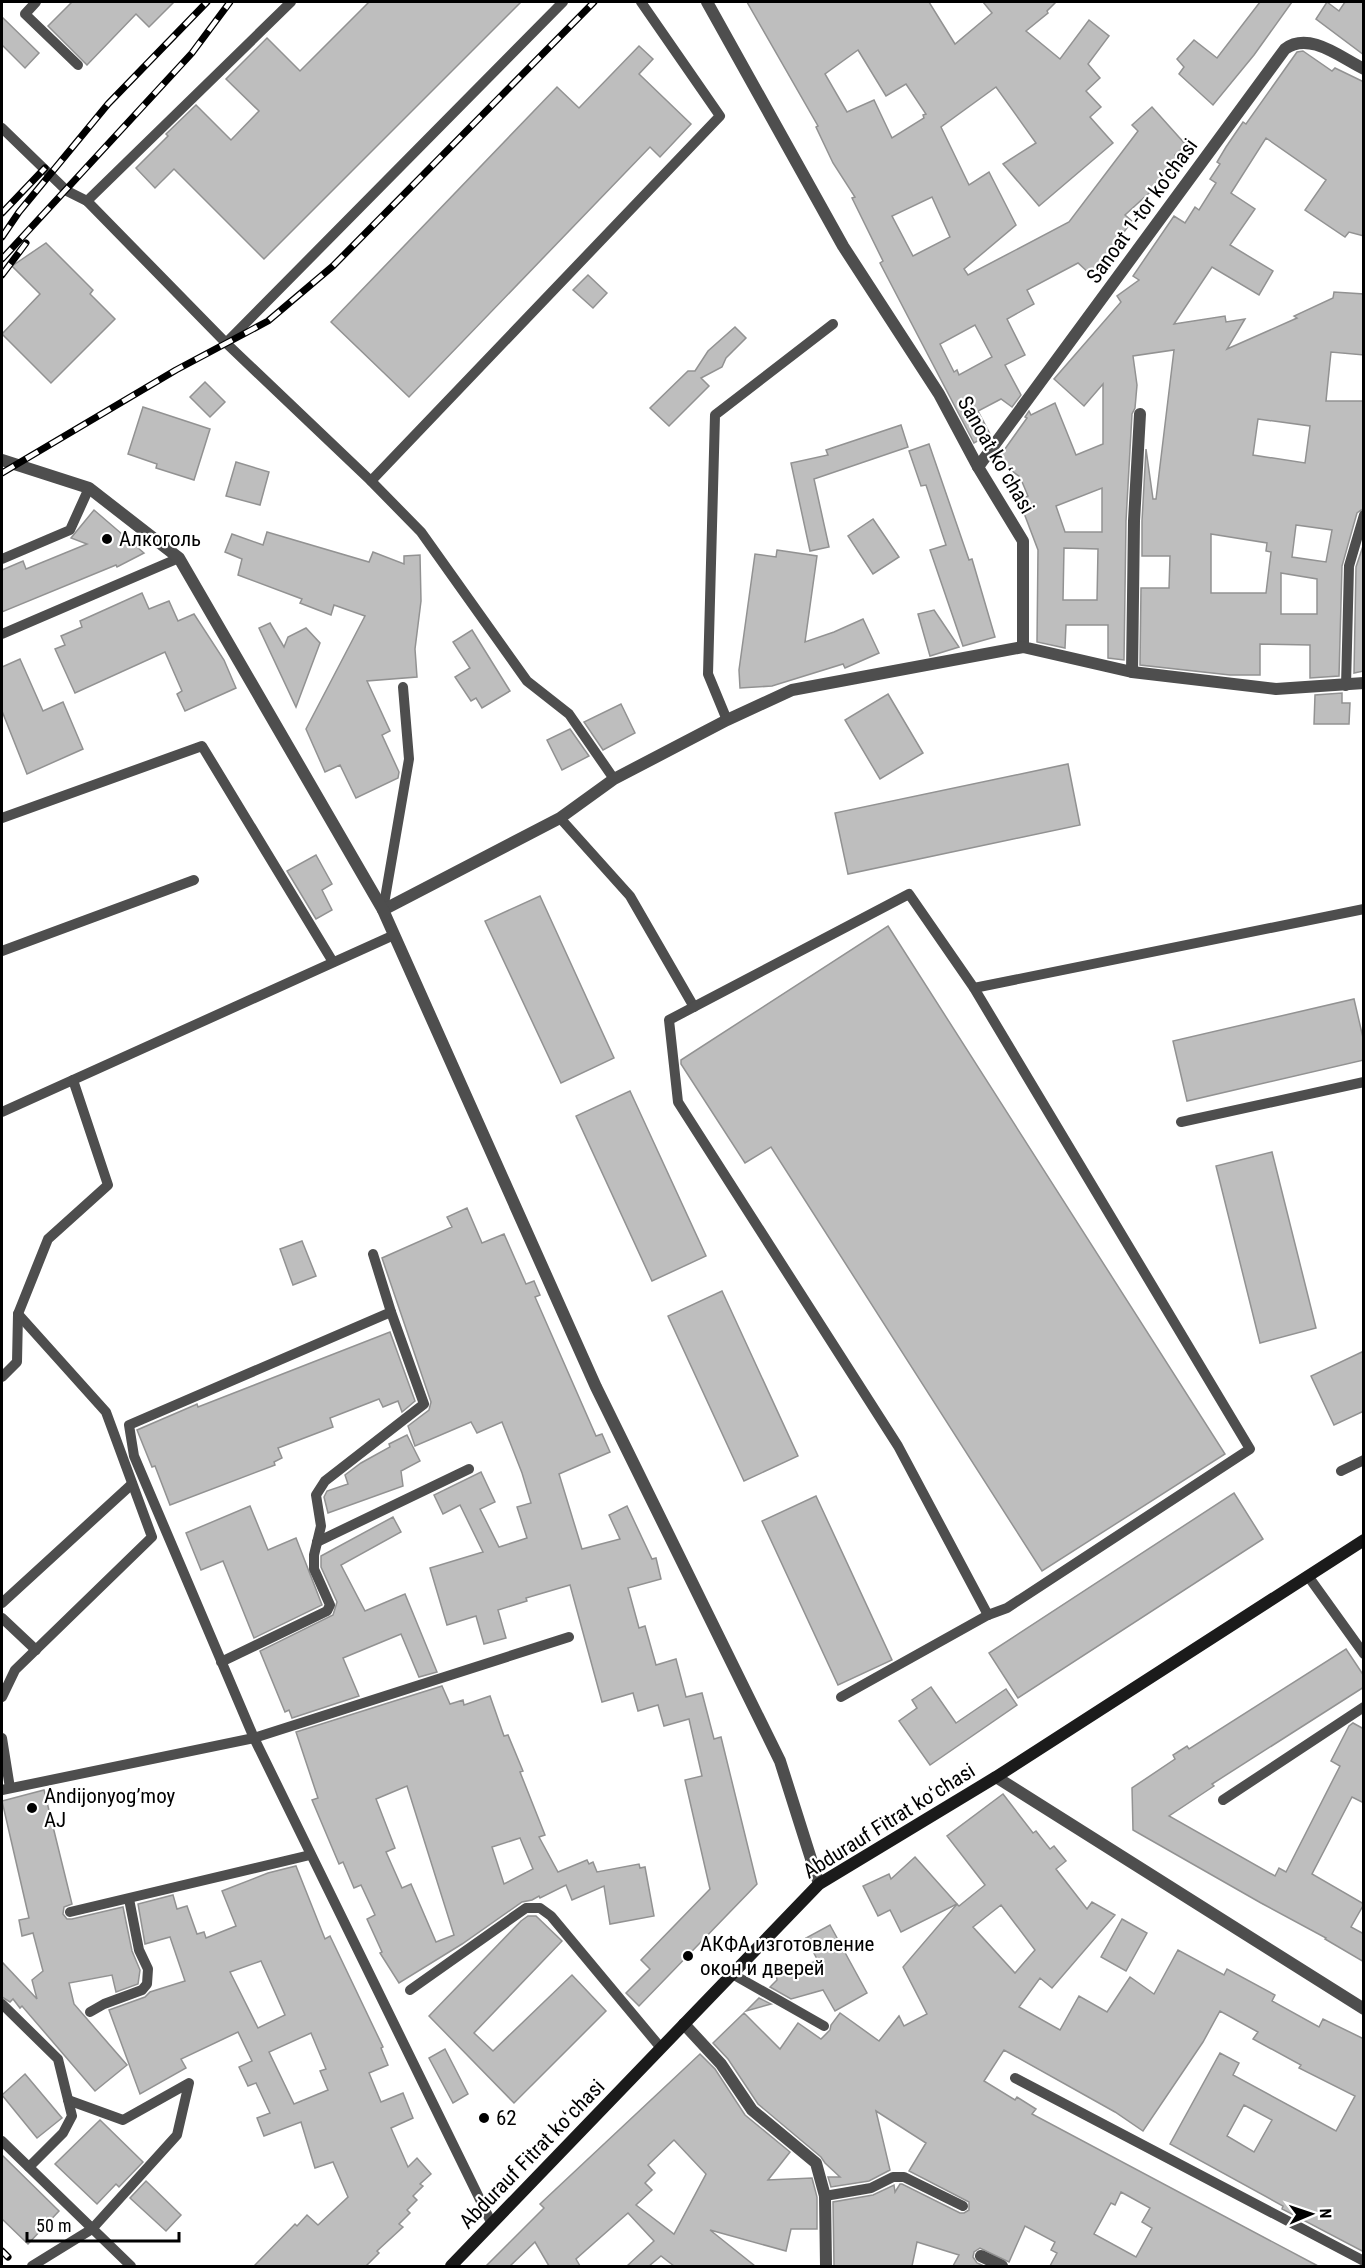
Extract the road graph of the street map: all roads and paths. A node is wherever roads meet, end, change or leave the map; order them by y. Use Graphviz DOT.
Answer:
graph roads {
  1 [pos="36,2"];
  2 [pos="291,2"];
  3 [pos="563,2"];
  4 [pos="641,2"];
  5 [pos="707,2"];
  6 [pos="78,65"];
  7 [pos="1364,69"];
  8 [pos="2,128"];
  9 [pos="87,201"];
  10 [pos="833,324"];
  11 [pos="226,343"];
  12 [pos="1140,414"];
  13 [pos="2,460"];
  14 [pos="978,467"];
  15 [pos="371,481"];
  16 [pos="89,488"];
  17 [pos="1364,515"];
  18 [pos="179,558"];
  19 [pos="2,559"];
  20 [pos="2,634"];
  21 [pos="1023,647"];
  22 [pos="1132,672"];
  23 [pos="1364,683"];
  24 [pos="1346,686"];
  25 [pos="403,687"];
  26 [pos="727,720"];
  27 [pos="614,779"];
  28 [pos="2,818"];
  29 [pos="560,818"];
  30 [pos="194,880"];
  31 [pos="1364,909"];
  32 [pos="383,910"];
  33 [pos="394,935"];
  34 [pos="2,951"];
  35 [pos="333,962"];
  36 [pos="974,988"];
  37 [pos="694,1008"];
  38 [pos="73,1080"];
  39 [pos="1364,1082"];
  40 [pos="2,1112"];
  41 [pos="1181,1122"];
  42 [pos="373,1254"];
  43 [pos="391,1312"];
  44 [pos="18,1314"];
  45 [pos="2,1377"];
  46 [pos="1364,1460"];
  47 [pos="469,1469"];
  48 [pos="1341,1471"];
  49 [pos="132,1484"];
  50 [pos="1364,1540"];
  51 [pos="317,1542"];
  52 [pos="1308,1576"];
  53 [pos="2,1603"];
  54 [pos="988,1615"];
  55 [pos="2,1618"];
  56 [pos="569,1637"];
  57 [pos="36,1650"];
  58 [pos="1364,1654"];
  59 [pos="221,1662"];
  60 [pos="2,1697"];
  61 [pos="841,1697"];
  62 [pos="1364,1707"];
  63 [pos="2,1738"];
  64 [pos="254,1738"];
  65 [pos="996,1777"];
  66 [pos="6,1789"];
  67 [pos="1223,1800"];
  68 [pos="310,1856"];
  69 [pos="819,1884"];
  70 [pos="129,1899"];
  71 [pos="70,1912"];
  72 [pos="734,1975"];
  73 [pos="410,1990"];
  74 [pos="2,2004"];
  75 [pos="1364,2009"];
  76 [pos="90,2012"];
  77 [pos="684,2024"];
  78 [pos="824,2026"];
  79 [pos="661,2048"];
  80 [pos="1015,2078"];
  81 [pos="68,2100"];
  82 [pos="2,2141"];
  83 [pos="29,2167"];
  84 [pos="825,2196"];
  85 [pos="963,2206"];
  86 [pos="492,2224"];
  87 [pos="92,2229"];
  88 [pos="981,2256"];
  89 [pos="1364,2261"];
  90 [pos="32,2266"];
  91 [pos="131,2266"];
  92 [pos="451,2266"];
  93 [pos="826,2266"];
  94 [pos="1002,2266"];
  1 -- 6 [label="lane"];
  2 -- 9 [label="lane"];
  3 -- 11 [label="lane"];
  4 -- 15 [label="lane"];
  5 -- 14 [label="street, Sanoat koʻchasi"];
  7 -- 14 [label="street, Sanoat 1-tor ko‘chasi"];
  8 -- 9 [label="lane"];
  9 -- 11 [label="lane"];
  10 -- 26 [label="lane"];
  11 -- 15 [label="lane"];
  12 -- 22 [label="street"];
  13 -- 16 [label="street"];
  14 -- 21 [label="street, Sanoat koʻchasi"];
  15 -- 27 [label="lane"];
  16 -- 18 [label="street"];
  16 -- 19 [label="lane"];
  17 -- 24 [label="lane"];
  18 -- 20 [label="lane"];
  18 -- 32 [label="street"];
  21 -- 22 [label="street"];
  21 -- 26 [label="street"];
  22 -- 24 [label="street"];
  23 -- 24 [label="street"];
  25 -- 32 [label="lane"];
  26 -- 27 [label="street"];
  27 -- 29 [label="street"];
  28 -- 35 [label="lane"];
  29 -- 32 [label="street"];
  29 -- 37 [label="lane"];
  30 -- 34 [label="lane"];
  31 -- 36 [label="lane"];
  32 -- 33 [label="street"];
  33 -- 35 [label="lane"];
  33 -- 69 [label="street"];
  35 -- 38 [label="lane"];
  36 -- 37 [label="lane"];
  36 -- 54 [label="lane"];
  37 -- 54 [label="lane"];
  38 -- 40 [label="lane"];
  38 -- 44 [label="lane"];
  39 -- 41 [label="lane"];
  42 -- 43 [label="lane"];
  43 -- 51 [label="lane"];
  43 -- 59 [label="lane"];
  44 -- 45 [label="lane"];
  44 -- 49 [label="lane"];
  46 -- 48 [label="lane"];
  47 -- 51 [label="lane"];
  49 -- 53 [label="lane"];
  49 -- 57 [label="lane"];
  50 -- 52 [label="main road, Abdurauf Fitrat koʻchasi"];
  51 -- 59 [label="lane"];
  52 -- 58 [label="lane"];
  52 -- 65 [label="main road, Abdurauf Fitrat koʻchasi"];
  54 -- 61 [label="lane"];
  55 -- 57 [label="lane"];
  56 -- 64 [label="lane"];
  57 -- 60 [label="lane"];
  59 -- 64 [label="lane"];
  62 -- 67 [label="lane"];
  63 -- 66 [label="lane"];
  64 -- 66 [label="lane"];
  64 -- 68 [label="lane"];
  65 -- 69 [label="main road, Abdurauf Fitrat koʻchasi"];
  65 -- 75 [label="street"];
  68 -- 70 [label="lane"];
  68 -- 86 [label="lane"];
  69 -- 72 [label="main road, Abdurauf Fitrat koʻchasi"];
  70 -- 71 [label="lane"];
  70 -- 76 [label="lane"];
  72 -- 77 [label="main road, Abdurauf Fitrat koʻchasi"];
  72 -- 78 [label="lane"];
  73 -- 79 [label="lane"];
  74 -- 81 [label="lane"];
  77 -- 79 [label="main road, Abdurauf Fitrat koʻchasi"];
  77 -- 84 [label="street"];
  79 -- 86 [label="main road, Abdurauf Fitrat koʻchasi"];
  80 -- 89 [label="lane"];
  81 -- 83 [label="lane"];
  81 -- 87 [label="lane"];
  82 -- 83 [label="lane"];
  83 -- 87 [label="lane"];
  84 -- 85 [label="lane"];
  84 -- 93 [label="street"];
  86 -- 92 [label="main road, Abdurauf Fitrat koʻchasi"];
  87 -- 90 [label="lane"];
  87 -- 91 [label="lane"];
  88 -- 94 [label="street"];
}
